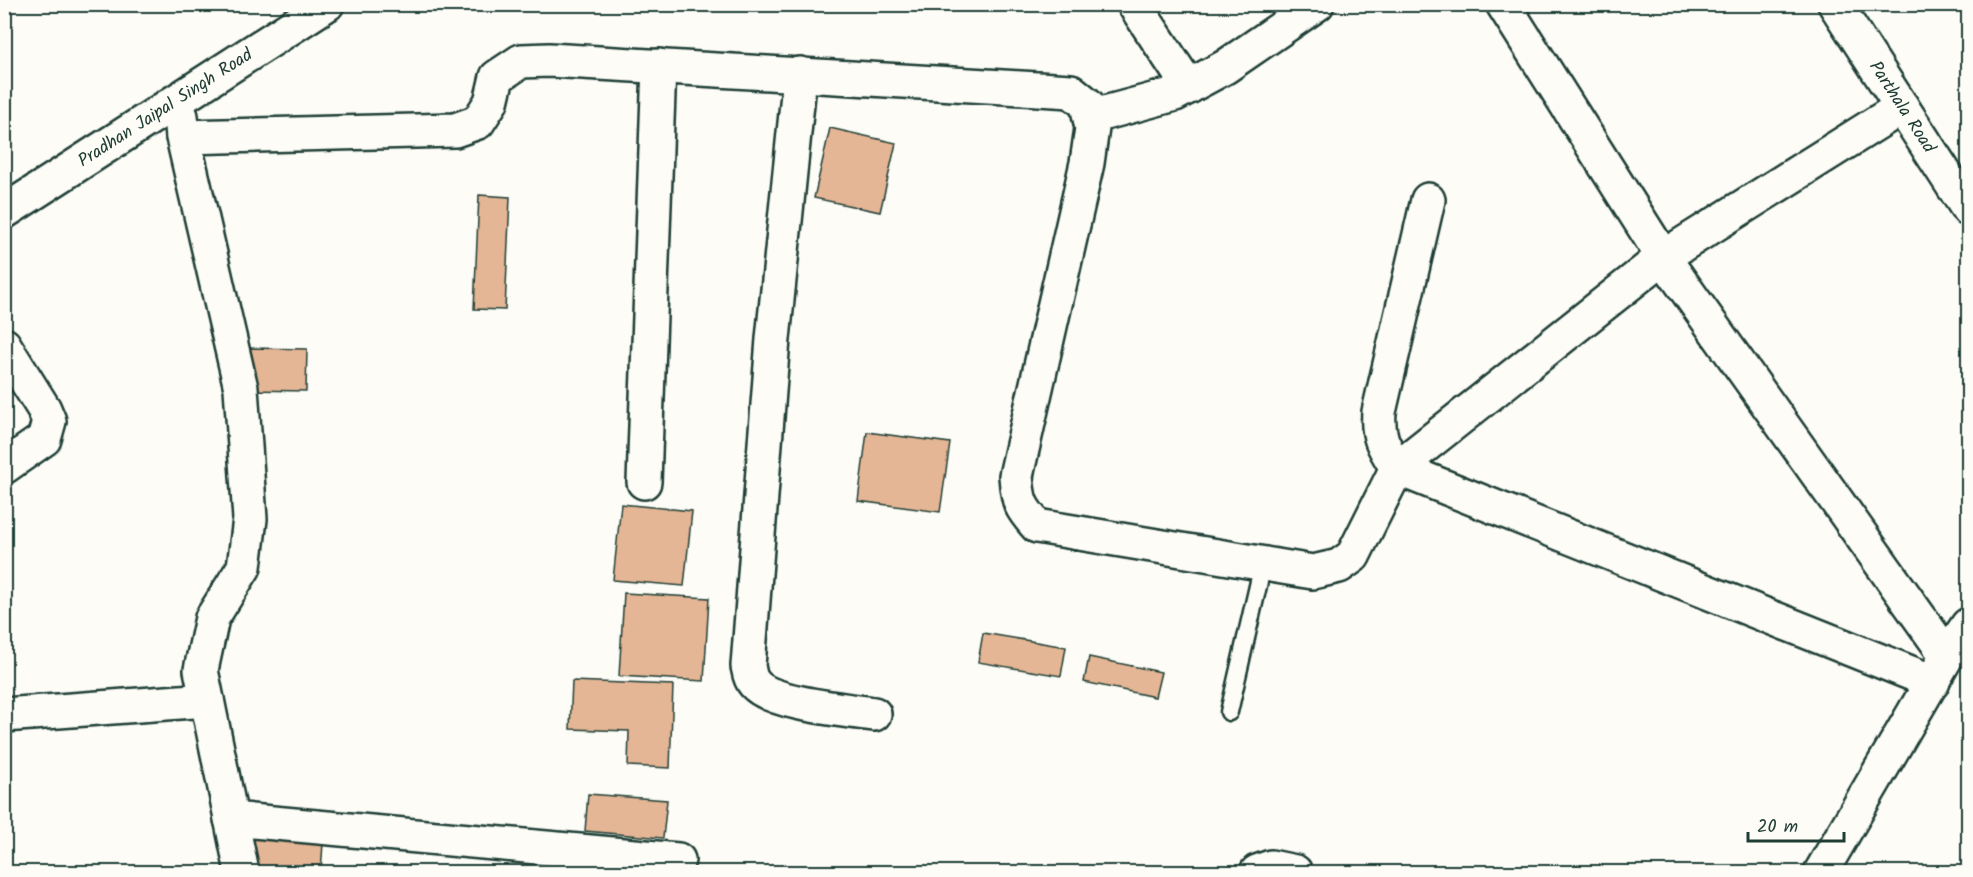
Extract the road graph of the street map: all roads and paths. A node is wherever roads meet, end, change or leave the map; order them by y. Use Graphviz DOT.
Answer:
graph roads {
  1 [pos="327,4"];
  2 [pos="1134,4"];
  3 [pos="1317,4"];
  4 [pos="1503,4"];
  5 [pos="1835,4"];
  6 [pos="659,66"];
  7 [pos="800,75"];
  8 [pos="1189,87"];
  9 [pos="179,100"];
  10 [pos="1902,108"];
  11 [pos="1090,117"];
  12 [pos="183,137"];
  13 [pos="1428,200"];
  14 [pos="1968,209"];
  15 [pos="4,212"];
  16 [pos="1663,257"];
  17 [pos="4,345"];
  18 [pos="4,467"];
  19 [pos="1397,468"];
  20 [pos="644,482"];
  21 [pos="1263,564"];
  22 [pos="1968,625"];
  23 [pos="1940,669"];
  24 [pos="207,700"];
  25 [pos="1229,712"];
  26 [pos="874,714"];
  27 [pos="4,716"];
  28 [pos="231,819"];
  29 [pos="678,860"];
  30 [pos="242,873"];
  31 [pos="1257,873"];
  32 [pos="1296,873"];
  33 [pos="1821,873"];
  1 -- 9 [label="street, Pradhan Jaipal Singh Road"];
  2 -- 8 [label="street"];
  3 -- 8 [label="street"];
  4 -- 16 [label="street"];
  5 -- 10 [label="street, Parthala Road"];
  6 -- 7 [label="street"];
  6 -- 12 [label="street"];
  6 -- 20 [label="street"];
  7 -- 11 [label="street"];
  7 -- 26 [label="street"];
  8 -- 11 [label="street"];
  9 -- 12 [label="street"];
  9 -- 15 [label="street, Pradhan Jaipal Singh Road"];
  10 -- 14 [label="street, Parthala Road"];
  10 -- 16 [label="street"];
  11 -- 21 [label="street"];
  12 -- 24 [label="street"];
  13 -- 19 [label="street"];
  16 -- 19 [label="street"];
  16 -- 23 [label="street"];
  17 -- 18 [label="street"];
  19 -- 21 [label="street"];
  19 -- 23 [label="street"];
  21 -- 25 [label="lane"];
  22 -- 23 [label="street"];
  23 -- 33 [label="street"];
  24 -- 27 [label="street"];
  24 -- 28 [label="street"];
  28 -- 29 [label="street"];
  28 -- 30 [label="street"];
  31 -- 32 [label="street"];
}
